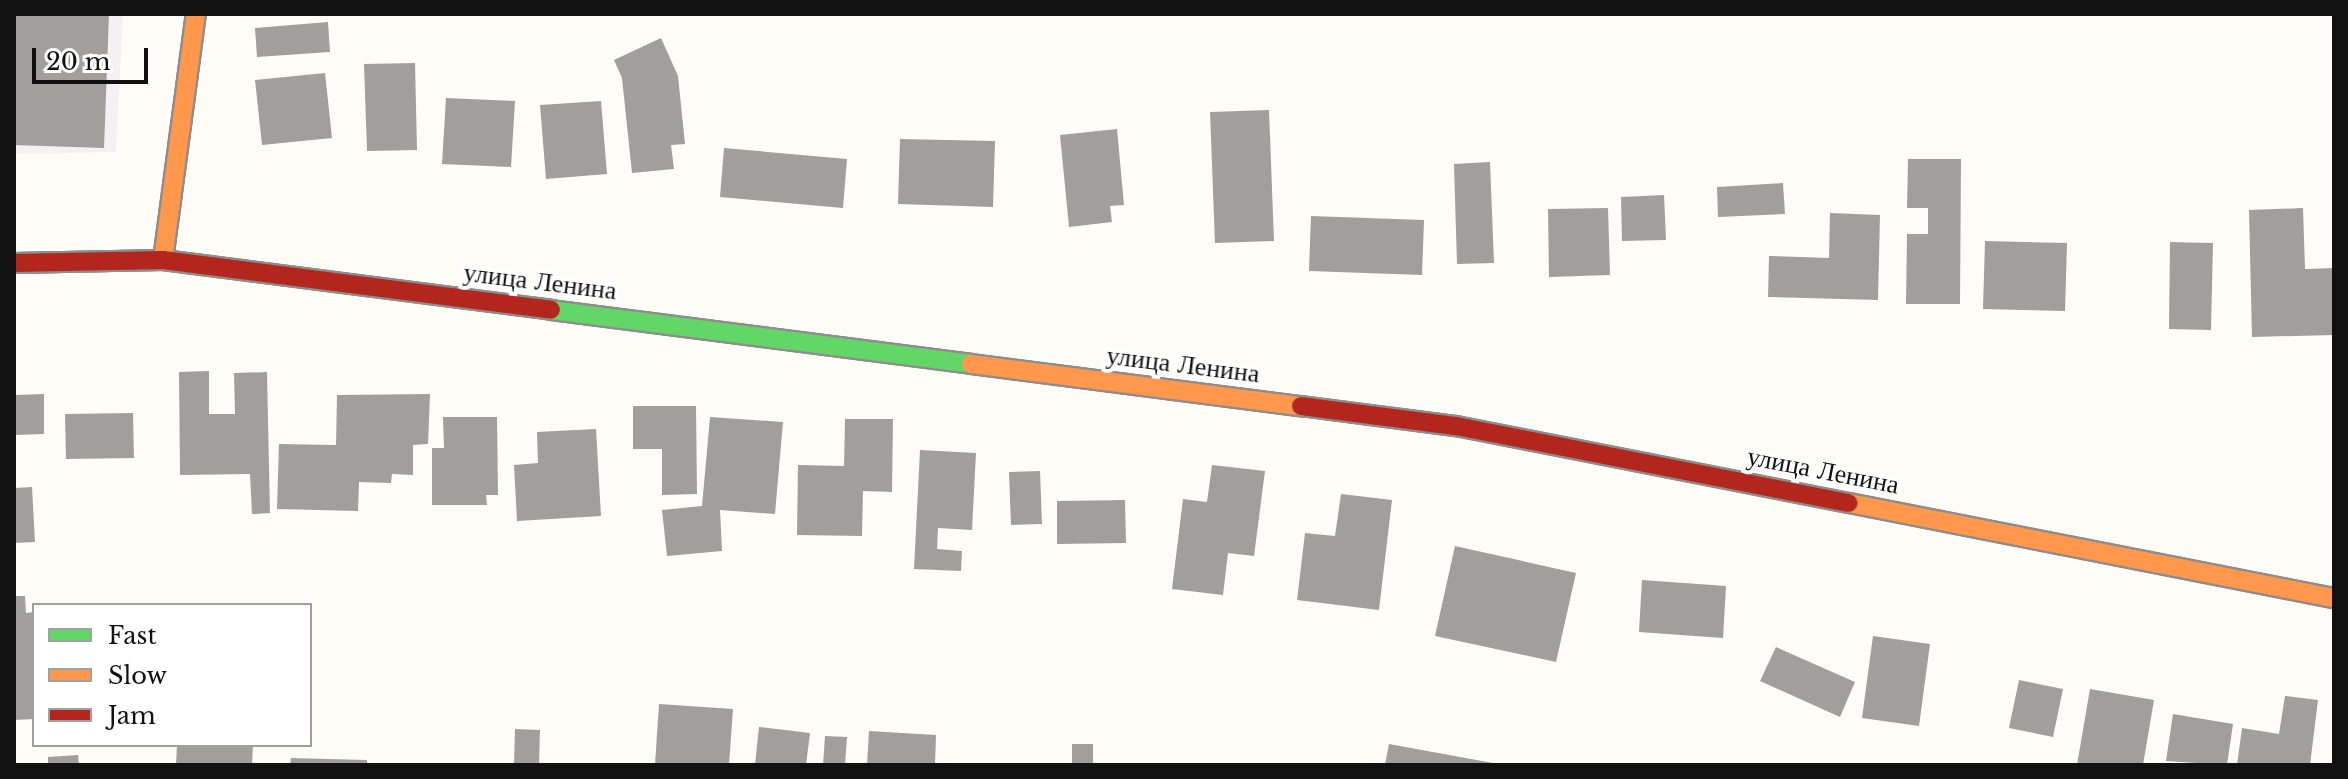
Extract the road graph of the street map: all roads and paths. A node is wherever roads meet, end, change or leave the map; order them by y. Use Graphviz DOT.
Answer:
graph roads {
  1 [pos="196,14"];
  2 [pos="163,260"];
  3 [pos="14,263"];
  4 [pos="2334,598"];
  1 -- 2 [label="street"];
  2 -- 3 [label="street, улица Ленина"];
  2 -- 4 [label="street, улица Ленина"];
}
